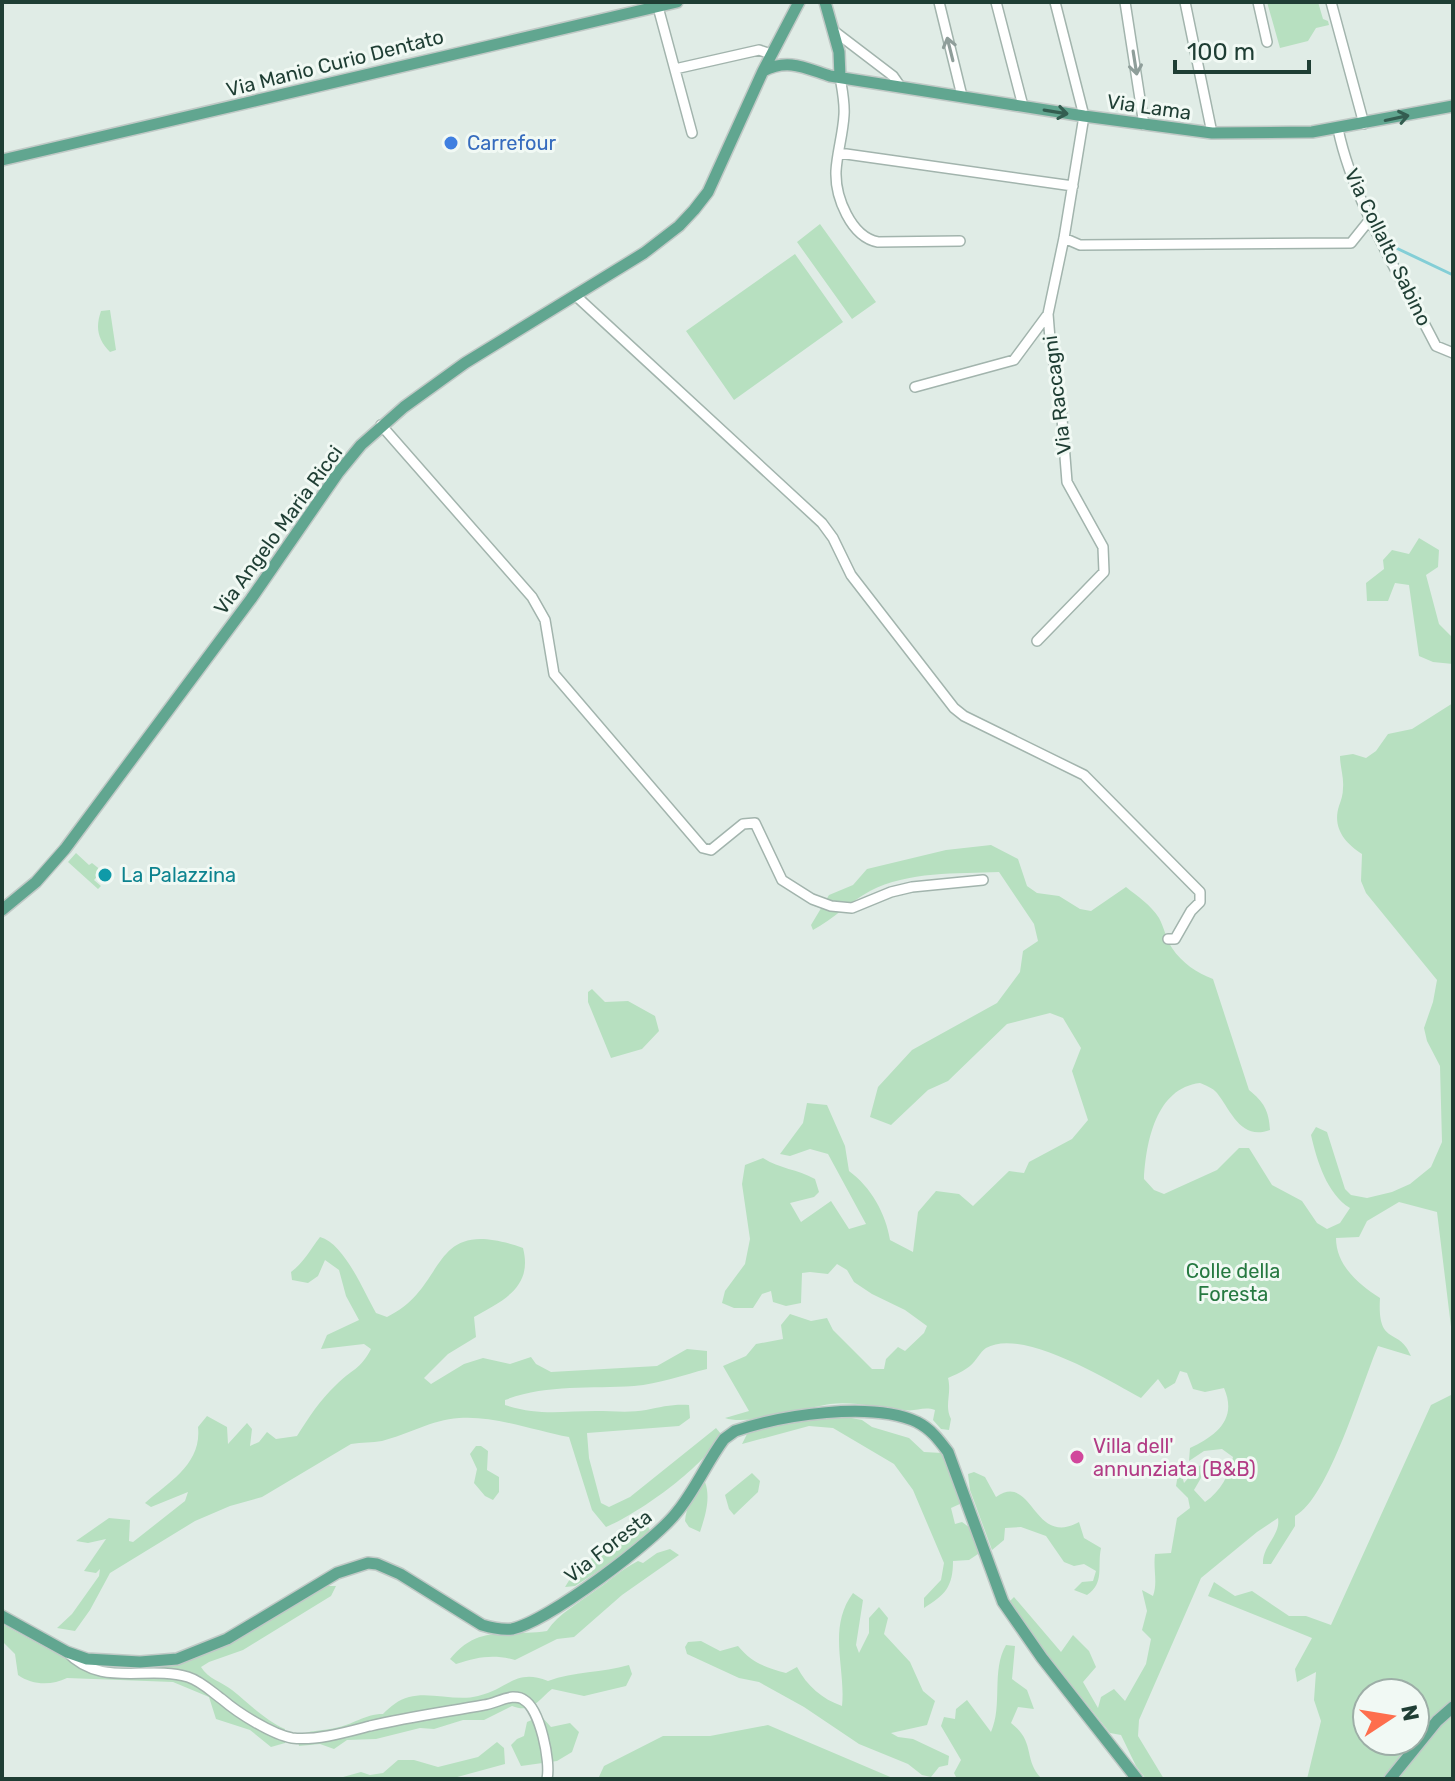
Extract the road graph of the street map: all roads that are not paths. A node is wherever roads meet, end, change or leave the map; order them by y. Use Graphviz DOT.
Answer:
graph roads {
  1 [pos="677,2"];
  2 [pos="799,2"];
  3 [pos="825,2"];
  4 [pos="939,2"];
  5 [pos="996,2"];
  6 [pos="1055,2"];
  7 [pos="1125,2"];
  8 [pos="1185,2"];
  9 [pos="1258,2"];
  10 [pos="1331,2"];
  11 [pos="658,7"];
  12 [pos="834,31"];
  13 [pos="1267,42"];
  14 [pos="774,49"];
  15 [pos="795,63"];
  16 [pos="675,69"];
  17 [pos="763,71"];
  18 [pos="840,77"];
  19 [pos="900,86"];
  20 [pos="962,96"];
  21 [pos="1023,106"];
  22 [pos="1453,106"];
  23 [pos="1084,116"];
  24 [pos="1364,124"];
  25 [pos="1144,125"];
  26 [pos="1338,129"];
  27 [pos="692,133"];
  28 [pos="1212,133"];
  29 [pos="839,153"];
  30 [pos="2,160"];
  31 [pos="1073,186"];
  32 [pos="1371,218"];
  33 [pos="1064,238"];
  34 [pos="960,241"];
  35 [pos="575,295"];
  36 [pos="1048,314"];
  37 [pos="1453,353"];
  38 [pos="915,387"];
  39 [pos="381,425"];
  40 [pos="1037,641"];
  41 [pos="983,880"];
  42 [pos="2,910"];
  43 [pos="1168,939"];
  44 [pos="2,1616"];
  45 [pos="67,1652"];
  46 [pos="1453,1707"];
  47 [pos="547,1779"];
  48 [pos="1137,1779"];
  49 [pos="1390,1779"];
  1 -- 11 [label="main road, Via Manio Curio Dentato"];
  2 -- 14 [label="main road, Via Angelo Maria Ricci"];
  3 -- 12 [label="main road"];
  20 -- 4 [label="street, one-way"];
  5 -- 21 [label="street"];
  6 -- 23 [label="street"];
  7 -- 25 [label="street, one-way"];
  8 -- 28 [label="street"];
  9 -- 13 [label="street"];
  10 -- 24 [label="street"];
  11 -- 16 [label="street"];
  11 -- 30 [label="main road, Via Manio Curio Dentato"];
  12 -- 18 [label="main road"];
  12 -- 19 [label="street"];
  14 -- 15 [label="main road"];
  14 -- 16 [label="street"];
  14 -- 17 [label="main road, Via Angelo Maria Ricci"];
  15 -- 17 [label="main road"];
  15 -- 18 [label="main road, Via Lama"];
  16 -- 27 [label="street"];
  17 -- 35 [label="main road, Via Angelo Maria Ricci"];
  18 -- 19 [label="main road, Via Lama"];
  18 -- 29 [label="street"];
  19 -- 20 [label="main road, Via Lama"];
  20 -- 21 [label="main road, Via Lama"];
  21 -- 23 [label="main road, Via Lama, one-way"];
  24 -- 22 [label="main road, Via Lama, one-way"];
  23 -- 25 [label="main road, Via Lama"];
  23 -- 31 [label="street, Via Raccagni"];
  24 -- 26 [label="main road, Via Lama"];
  25 -- 28 [label="main road, Via Lama"];
  26 -- 28 [label="main road, Via Lama"];
  26 -- 32 [label="street, Via Collalto Sabino"];
  29 -- 31 [label="street"];
  29 -- 34 [label="street"];
  31 -- 33 [label="street, Via Raccagni"];
  32 -- 33 [label="street"];
  32 -- 37 [label="street, Via Collalto Sabino"];
  33 -- 36 [label="street, Via Raccagni"];
  35 -- 39 [label="main road, Via Angelo Maria Ricci"];
  35 -- 43 [label="street"];
  36 -- 38 [label="street"];
  36 -- 40 [label="street, Via Raccagni"];
  39 -- 41 [label="street"];
  39 -- 42 [label="main road, Via Angelo Maria Ricci"];
  44 -- 45 [label="main road, Via Foresta"];
  45 -- 47 [label="street"];
  45 -- 48 [label="main road, Via Foresta"];
  46 -- 49 [label="main road"];
}
